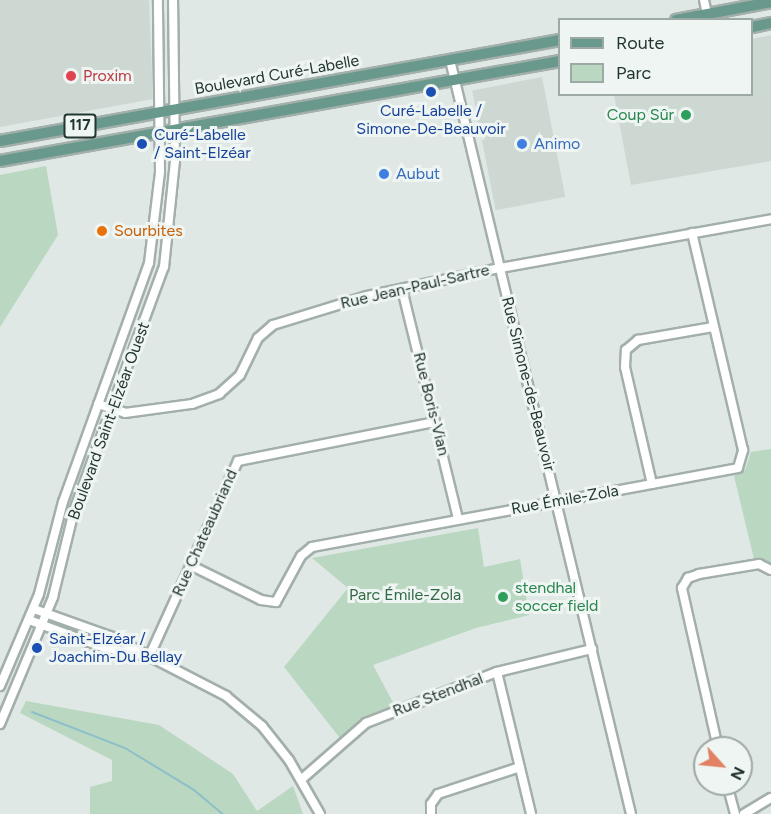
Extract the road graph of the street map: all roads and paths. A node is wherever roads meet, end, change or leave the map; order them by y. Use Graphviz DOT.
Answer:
graph roads {
  1 [pos="158,0"];
  2 [pos="173,0"];
  3 [pos="704,0"];
  4 [pos="771,2"];
  5 [pos="707,14"];
  6 [pos="686,18"];
  7 [pos="771,23"];
  8 [pos="753,27"];
  9 [pos="558,40"];
  10 [pos="450,60"];
  11 [pos="558,61"];
  12 [pos="454,80"];
  13 [pos="176,108"];
  14 [pos="161,111"];
  15 [pos="176,130"];
  16 [pos="161,133"];
  17 [pos="0,141"];
  18 [pos="0,161"];
  19 [pos="771,219"];
  20 [pos="692,233"];
  21 [pos="500,268"];
  22 [pos="402,289"];
  23 [pos="713,327"];
  24 [pos="98,404"];
  25 [pos="112,410"];
  26 [pos="435,422"];
  27 [pos="652,484"];
  28 [pos="556,501"];
  29 [pos="458,519"];
  30 [pos="190,565"];
  31 [pos="771,570"];
  32 [pos="34,609"];
  33 [pos="46,614"];
  34 [pos="28,620"];
  35 [pos="42,626"];
  36 [pos="592,649"];
  37 [pos="149,657"];
  38 [pos="497,672"];
  39 [pos="0,686"];
  40 [pos="0,724"];
  41 [pos="715,736"];
  42 [pos="520,767"];
  43 [pos="303,778"];
  44 [pos="730,796"];
  45 [pos="771,798"];
  46 [pos="320,814"];
  47 [pos="431,814"];
  48 [pos="531,814"];
  49 [pos="631,814"];
  50 [pos="735,814"];
  51 [pos="744,814"];
  1 -- 14 [label="street, Boulevard Saint-Elzéar Ouest"];
  2 -- 13 [label="street, Boulevard Saint-Elzéar Ouest"];
  3 -- 5 [label="street"];
  4 -- 5 [label="main road"];
  5 -- 6 [label="main road"];
  7 -- 8 [label="main road"];
  9 -- 10 [label="main road, Boulevard Curé-Labelle / 117"];
  10 -- 12 [label="street, Rue Simone-de-Beauvoir"];
  10 -- 13 [label="main road, Boulevard Curé-Labelle / 117"];
  11 -- 12 [label="main road, 117"];
  12 -- 15 [label="main road, 117"];
  12 -- 21 [label="street, Rue Simone-de-Beauvoir"];
  13 -- 14 [label="main road, Boulevard Curé-Labelle / 117"];
  13 -- 15 [label="street, Boulevard Saint-Elzéar Ouest"];
  14 -- 16 [label="street, Boulevard Saint-Elzéar Ouest"];
  14 -- 17 [label="main road, Boulevard Curé-Labelle / 117"];
  15 -- 16 [label="main road, 117"];
  15 -- 25 [label="street, Boulevard Saint-Elzéar Ouest"];
  16 -- 18 [label="main road, 117"];
  16 -- 24 [label="street, Boulevard Saint-Elzéar Ouest"];
  19 -- 20 [label="street, Rue Jean-Paul-Sartre"];
  20 -- 21 [label="street, Rue Jean-Paul-Sartre"];
  20 -- 23 [label="street, Rue Émile-Zola"];
  21 -- 22 [label="street, Rue Jean-Paul-Sartre"];
  21 -- 28 [label="street, Rue Simone-de-Beauvoir"];
  22 -- 25 [label="street, Rue Jean-Paul-Sartre"];
  22 -- 26 [label="street, Rue Boris-Vian"];
  23 -- 27 [label="street"];
  23 -- 27 [label="street, Rue Émile-Zola"];
  24 -- 25 [label="street, Rue Jean-Paul-Sartre"];
  24 -- 32 [label="street, Boulevard Saint-Elzéar Ouest"];
  25 -- 33 [label="street, Boulevard Saint-Elzéar Ouest"];
  26 -- 29 [label="street, Rue Boris-Vian"];
  26 -- 30 [label="street, Rue Chateaubriand"];
  27 -- 28 [label="street, Rue Émile-Zola"];
  28 -- 29 [label="street, Rue Émile-Zola"];
  28 -- 36 [label="street, Rue Simone-de-Beauvoir"];
  29 -- 30 [label="street, Rue Émile-Zola"];
  30 -- 37 [label="street, Rue Chateaubriand"];
  31 -- 41 [label="street"];
  32 -- 33 [label="street"];
  32 -- 34 [label="street, Boulevard Saint-Elzéar Ouest"];
  33 -- 35 [label="street, Boulevard Saint-Elzéar Ouest"];
  33 -- 37 [label="street"];
  34 -- 35 [label="street"];
  34 -- 39 [label="street, Boulevard Saint-Elzéar Ouest"];
  35 -- 37 [label="street"];
  35 -- 40 [label="street, Boulevard Saint-Elzéar Ouest"];
  36 -- 38 [label="street, Rue Stendhal"];
  36 -- 49 [label="street, Rue Simone-de-Beauvoir"];
  37 -- 43 [label="street"];
  38 -- 42 [label="street"];
  38 -- 43 [label="street, Rue Stendhal"];
  42 -- 47 [label="street"];
  42 -- 48 [label="street"];
  43 -- 46 [label="street"];
  44 -- 50 [label="street"];
  45 -- 51 [label="street"];
}
